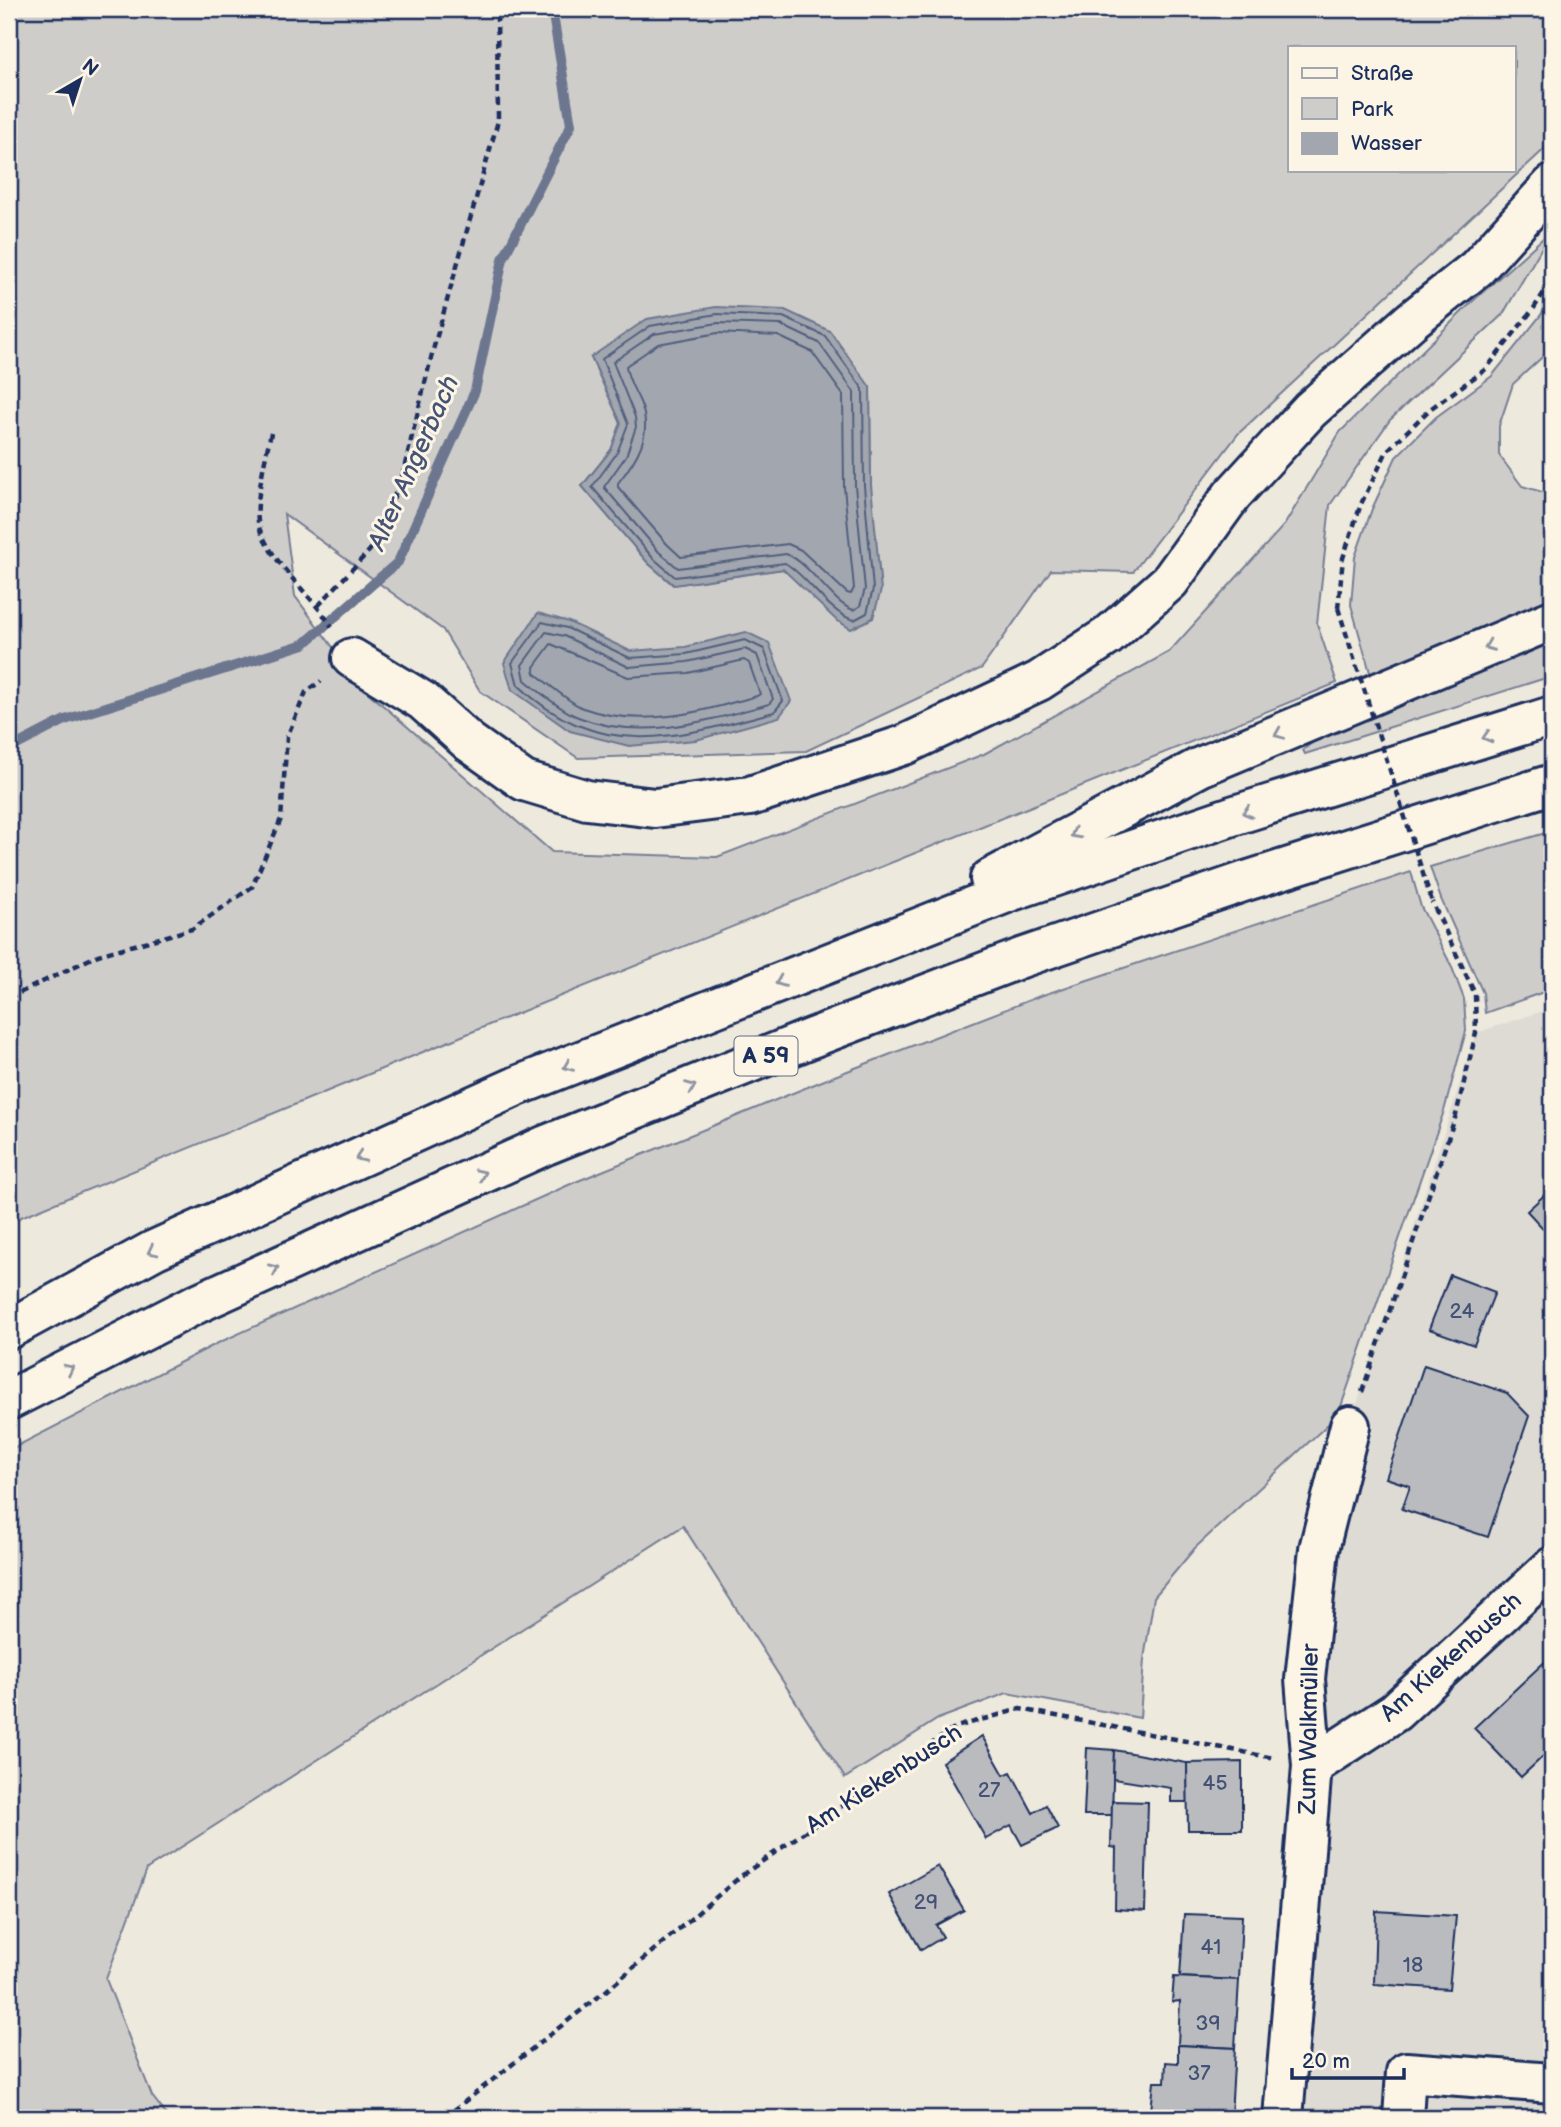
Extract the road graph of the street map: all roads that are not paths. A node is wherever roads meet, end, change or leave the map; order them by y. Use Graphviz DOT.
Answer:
graph roads {
  1 [pos="1552,185"];
  2 [pos="1552,621"];
  3 [pos="344,645"];
  4 [pos="1552,716"];
  5 [pos="1552,785"];
  6 [pos="843,957"];
  7 [pos="9,1329"];
  8 [pos="9,1400"];
  9 [pos="1350,1426"];
  10 [pos="1552,1567"];
  11 [pos="1312,1766"];
  12 [pos="1552,2083"];
  13 [pos="1283,2118"];
  14 [pos="1403,2118"];
  1 -- 3 [label="main road"];
  2 -- 6 [label="main road, one-way"];
  4 -- 6 [label="main road, A 59, one-way"];
  8 -- 5 [label="main road, A 59, one-way"];
  6 -- 7 [label="main road, A 59, one-way"];
  9 -- 11 [label="main road, Zum Walkmüller"];
  10 -- 11 [label="main road, Am Kiekenbusch"];
  11 -- 13 [label="main road, Zum Walkmüller"];
  12 -- 14 [label="main road"];
}
